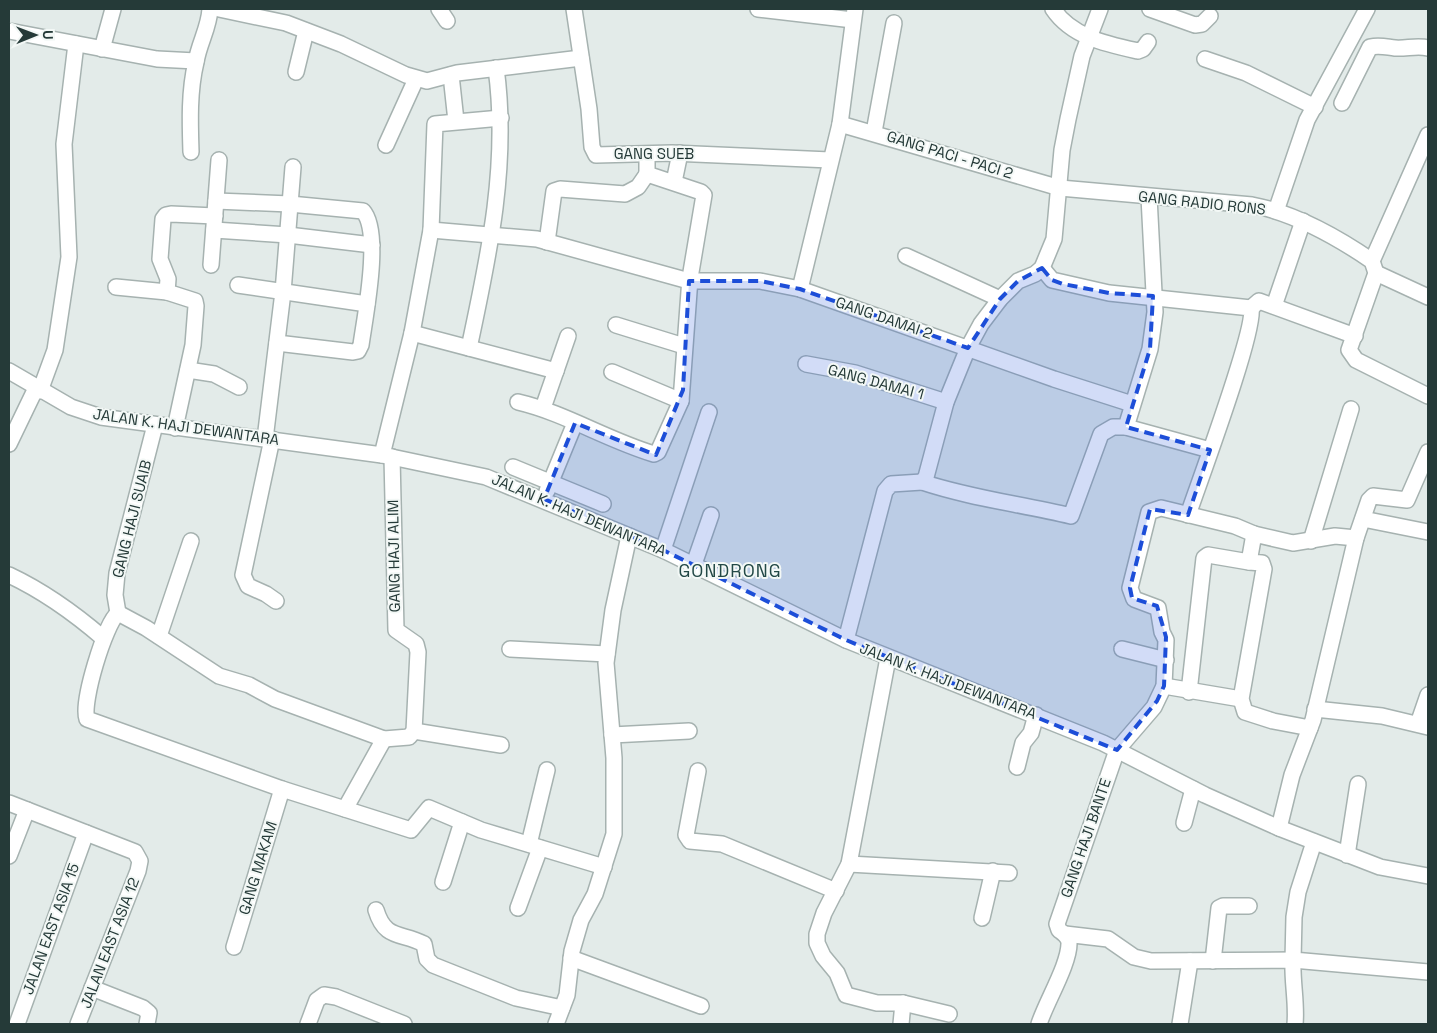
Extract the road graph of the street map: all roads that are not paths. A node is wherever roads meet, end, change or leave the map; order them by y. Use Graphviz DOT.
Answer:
graph roads {
  1 [pos="113,9"];
  2 [pos="210,9"];
  3 [pos="219,9"];
  4 [pos="574,9"];
  5 [pos="589,9"];
  6 [pos="758,9"];
  7 [pos="1053,9"];
  8 [pos="1100,9"];
  9 [pos="1150,9"];
  10 [pos="1366,10"];
  11 [pos="854,14"];
  12 [pos="1210,16"];
  13 [pos="894,23"];
  14 [pos="306,30"];
  15 [pos="9,32"];
  16 [pos="1088,38"];
  17 [pos="1148,42"];
  18 [pos="76,44"];
  19 [pos="1428,48"];
  20 [pos="102,49"];
  21 [pos="581,58"];
  22 [pos="1205,59"];
  23 [pos="196,60"];
  24 [pos="496,68"];
  25 [pos="296,72"];
  26 [pos="451,75"];
  27 [pos="416,79"];
  28 [pos="1342,104"];
  29 [pos="1315,107"];
  30 [pos="501,118"];
  31 [pos="456,121"];
  32 [pos="840,124"];
  33 [pos="874,132"];
  34 [pos="1428,135"];
  35 [pos="386,145"];
  36 [pos="191,152"];
  37 [pos="680,153"];
  38 [pos="646,154"];
  39 [pos="219,160"];
  40 [pos="830,160"];
  41 [pos="293,167"];
  42 [pos="647,174"];
  43 [pos="674,182"];
  44 [pos="1060,188"];
  45 [pos="1149,197"];
  46 [pos="216,201"];
  47 [pos="290,204"];
  48 [pos="1276,211"];
  49 [pos="1303,222"];
  50 [pos="214,223"];
  51 [pos="431,230"];
  52 [pos="288,235"];
  53 [pos="493,235"];
  54 [pos="547,242"];
  55 [pos="372,245"];
  56 [pos="906,256"];
  57 [pos="211,265"];
  58 [pos="1374,267"];
  59 [pos="1042,268"];
  60 [pos="689,281"];
  61 [pos="238,286"];
  62 [pos="116,287"];
  63 [pos="800,289"];
  64 [pos="167,292"];
  65 [pos="283,292"];
  66 [pos="1153,296"];
  67 [pos="1428,298"];
  68 [pos="1000,299"];
  69 [pos="367,304"];
  70 [pos="1274,306"];
  71 [pos="1251,308"];
  72 [pos="616,325"];
  73 [pos="412,333"];
  74 [pos="568,336"];
  75 [pos="1355,336"];
  76 [pos="277,343"];
  77 [pos="684,346"];
  78 [pos="469,348"];
  79 [pos="968,348"];
  80 [pos="806,364"];
  81 [pos="188,370"];
  82 [pos="9,371"];
  83 [pos="556,371"];
  84 [pos="612,372"];
  85 [pos="239,387"];
  86 [pos="38,390"];
  87 [pos="1428,396"];
  88 [pos="681,401"];
  89 [pos="518,402"];
  90 [pos="946,402"];
  91 [pos="1132,404"];
  92 [pos="543,408"];
  93 [pos="1351,409"];
  94 [pos="709,412"];
  95 [pos="575,423"];
  96 [pos="155,425"];
  97 [pos="1126,427"];
  98 [pos="175,428"];
  99 [pos="268,439"];
  100 [pos="9,444"];
  101 [pos="1210,450"];
  102 [pos="1428,452"];
  103 [pos="387,456"];
  104 [pos="513,467"];
  105 [pos="551,482"];
  106 [pos="922,482"];
  107 [pos="544,499"];
  108 [pos="603,504"];
  109 [pos="710,515"];
  110 [pos="1188,515"];
  111 [pos="1363,519"];
  112 [pos="1428,532"];
  113 [pos="1254,534"];
  114 [pos="629,536"];
  115 [pos="1356,538"];
  116 [pos="191,541"];
  117 [pos="1311,541"];
  118 [pos="663,550"];
  119 [pos="1249,562"];
  120 [pos="694,564"];
  121 [pos="9,575"];
  122 [pos="276,602"];
  123 [pos="118,613"];
  124 [pos="158,636"];
  125 [pos="103,638"];
  126 [pos="846,640"];
  127 [pos="510,649"];
  128 [pos="1122,649"];
  129 [pos="607,654"];
  130 [pos="888,658"];
  131 [pos="1166,660"];
  132 [pos="1164,686"];
  133 [pos="1190,692"];
  134 [pos="1428,695"];
  135 [pos="1241,700"];
  136 [pos="1315,709"];
  137 [pos="1036,715"];
  138 [pos="1423,725"];
  139 [pos="1310,728"];
  140 [pos="414,731"];
  141 [pos="689,731"];
  142 [pos="612,735"];
  143 [pos="384,739"];
  144 [pos="501,745"];
  145 [pos="1117,750"];
  146 [pos="1017,767"];
  147 [pos="547,770"];
  148 [pos="698,771"];
  149 [pos="1358,784"];
  150 [pos="282,789"];
  151 [pos="1193,789"];
  152 [pos="9,803"];
  153 [pos="345,809"];
  154 [pos="27,810"];
  155 [pos="462,822"];
  156 [pos="1184,823"];
  157 [pos="1279,828"];
  158 [pos="86,833"];
  159 [pos="1314,842"];
  160 [pos="535,846"];
  161 [pos="1347,855"];
  162 [pos="9,856"];
  163 [pos="849,864"];
  164 [pos="604,867"];
  165 [pos="993,871"];
  166 [pos="1009,873"];
  167 [pos="1428,876"];
  168 [pos="443,882"];
  169 [pos="836,891"];
  170 [pos="1249,906"];
  171 [pos="518,908"];
  172 [pos="376,910"];
  173 [pos="982,918"];
  174 [pos="1061,930"];
  175 [pos="234,947"];
  176 [pos="571,958"];
  177 [pos="1293,960"];
  178 [pos="1190,961"];
  179 [pos="1213,961"];
  180 [pos="1428,972"];
  181 [pos="92,988"];
  182 [pos="903,1003"];
  183 [pos="701,1006"];
  184 [pos="562,1008"];
  185 [pos="949,1014"];
  186 [pos="148,1018"];
  187 [pos="395,1022"];
  188 [pos="17,1024"];
  189 [pos="78,1024"];
  190 [pos="308,1024"];
  191 [pos="556,1024"];
  192 [pos="901,1024"];
  193 [pos="1039,1024"];
  194 [pos="1180,1024"];
  195 [pos="1295,1024"];
  1 -- 20 [label="street"];
  2 -- 23 [label="street"];
  3 -- 14 [label="street"];
  4 -- 5 [label="street"];
  4 -- 21 [label="street, GANG SUEB"];
  6 -- 11 [label="street"];
  7 -- 16 [label="street"];
  8 -- 16 [label="street"];
  9 -- 12 [label="street"];
  10 -- 29 [label="street"];
  11 -- 32 [label="street"];
  13 -- 33 [label="street"];
  14 -- 25 [label="street"];
  14 -- 27 [label="street"];
  15 -- 18 [label="street"];
  16 -- 17 [label="street"];
  16 -- 44 [label="street"];
  18 -- 20 [label="street"];
  18 -- 86 [label="street"];
  19 -- 28 [label="street"];
  20 -- 23 [label="street"];
  21 -- 24 [label="street"];
  21 -- 38 [label="street, GANG SUEB"];
  22 -- 29 [label="street"];
  23 -- 36 [label="street"];
  24 -- 26 [label="street"];
  24 -- 30 [label="street"];
  26 -- 27 [label="street"];
  26 -- 31 [label="street"];
  27 -- 35 [label="street"];
  29 -- 48 [label="street"];
  30 -- 31 [label="street"];
  30 -- 53 [label="street"];
  31 -- 51 [label="street"];
  32 -- 33 [label="street, GANG PACI - PACI 2"];
  32 -- 40 [label="street"];
  33 -- 44 [label="street, GANG PACI - PACI 2"];
  34 -- 58 [label="street"];
  37 -- 38 [label="street, GANG SUEB"];
  37 -- 40 [label="street, GANG SUEB"];
  37 -- 43 [label="street"];
  38 -- 42 [label="street"];
  39 -- 46 [label="street"];
  40 -- 63 [label="street"];
  41 -- 47 [label="street"];
  42 -- 43 [label="street"];
  42 -- 54 [label="street"];
  43 -- 60 [label="street"];
  44 -- 45 [label="street, GANG RADIO RONS"];
  44 -- 59 [label="street"];
  45 -- 48 [label="street, GANG RADIO RONS"];
  45 -- 66 [label="street"];
  46 -- 47 [label="street"];
  46 -- 50 [label="street"];
  47 -- 52 [label="street"];
  47 -- 55 [label="street"];
  48 -- 49 [label="street, GANG RADIO RONS"];
  49 -- 58 [label="street, GANG RADIO RONS"];
  49 -- 70 [label="street"];
  50 -- 52 [label="street"];
  50 -- 57 [label="street"];
  50 -- 64 [label="street"];
  51 -- 53 [label="street, GANG DAMAI 2"];
  51 -- 73 [label="street"];
  52 -- 55 [label="street"];
  52 -- 65 [label="street"];
  53 -- 54 [label="street, GANG DAMAI 2"];
  53 -- 78 [label="street"];
  54 -- 60 [label="street, GANG DAMAI 2"];
  55 -- 69 [label="street"];
  56 -- 68 [label="street"];
  58 -- 67 [label="street, GANG RADIO RONS"];
  58 -- 75 [label="street"];
  59 -- 66 [label="street"];
  59 -- 68 [label="street"];
  60 -- 63 [label="street, GANG DAMAI 2"];
  60 -- 77 [label="street"];
  61 -- 65 [label="street"];
  62 -- 64 [label="street"];
  63 -- 79 [label="street, GANG DAMAI 2"];
  64 -- 81 [label="street"];
  65 -- 69 [label="street"];
  65 -- 76 [label="street"];
  66 -- 71 [label="street"];
  66 -- 91 [label="street"];
  68 -- 79 [label="street"];
  69 -- 76 [label="street"];
  70 -- 71 [label="street"];
  70 -- 75 [label="street"];
  71 -- 101 [label="street"];
  72 -- 77 [label="street"];
  73 -- 78 [label="street"];
  73 -- 103 [label="street"];
  74 -- 83 [label="street"];
  75 -- 87 [label="street"];
  76 -- 99 [label="street"];
  77 -- 88 [label="street"];
  78 -- 83 [label="street"];
  79 -- 90 [label="street"];
  79 -- 91 [label="street, GANG DAMAI 2"];
  80 -- 90 [label="street, GANG DAMAI 1"];
  81 -- 85 [label="street"];
  81 -- 98 [label="street"];
  82 -- 86 [label="street, JALAN K. HAJI DEWANTARA"];
  83 -- 92 [label="street"];
  84 -- 88 [label="street"];
  86 -- 96 [label="street, JALAN K. HAJI DEWANTARA"];
  86 -- 100 [label="street"];
  88 -- 95 [label="street"];
  89 -- 92 [label="street"];
  90 -- 106 [label="street"];
  91 -- 97 [label="street"];
  92 -- 95 [label="street"];
  93 -- 117 [label="street"];
  94 -- 118 [label="street"];
  95 -- 105 [label="street"];
  96 -- 98 [label="street, JALAN K. HAJI DEWANTARA"];
  96 -- 123 [label="street, GANG HAJI SUAIB"];
  97 -- 101 [label="street"];
  97 -- 106 [label="street"];
  98 -- 99 [label="street, JALAN K. HAJI DEWANTARA"];
  99 -- 103 [label="street, JALAN K. HAJI DEWANTARA"];
  99 -- 122 [label="street"];
  101 -- 110 [label="street"];
  102 -- 111 [label="street"];
  103 -- 107 [label="street, JALAN K. HAJI DEWANTARA"];
  103 -- 140 [label="street, GANG HAJI ALIM"];
  104 -- 105 [label="street"];
  105 -- 107 [label="street"];
  105 -- 108 [label="street"];
  106 -- 126 [label="street"];
  107 -- 114 [label="street, JALAN K. HAJI DEWANTARA"];
  109 -- 120 [label="street"];
  110 -- 113 [label="street"];
  110 -- 131 [label="street"];
  111 -- 112 [label="street"];
  111 -- 115 [label="street"];
  113 -- 117 [label="street"];
  113 -- 119 [label="street"];
  114 -- 118 [label="street, JALAN K. HAJI DEWANTARA"];
  114 -- 129 [label="street"];
  115 -- 117 [label="street"];
  115 -- 136 [label="street"];
  116 -- 124 [label="street"];
  118 -- 120 [label="street, JALAN K. HAJI DEWANTARA"];
  119 -- 133 [label="street"];
  119 -- 135 [label="street"];
  120 -- 126 [label="street, JALAN K. HAJI DEWANTARA"];
  121 -- 125 [label="street"];
  123 -- 124 [label="street"];
  123 -- 125 [label="street"];
  124 -- 143 [label="street"];
  125 -- 150 [label="street"];
  126 -- 130 [label="street, JALAN K. HAJI DEWANTARA"];
  127 -- 129 [label="street"];
  128 -- 131 [label="street"];
  129 -- 142 [label="street"];
  130 -- 137 [label="street, JALAN K. HAJI DEWANTARA"];
  130 -- 163 [label="street"];
  131 -- 132 [label="street"];
  132 -- 133 [label="street"];
  132 -- 145 [label="street"];
  133 -- 135 [label="street"];
  134 -- 138 [label="street"];
  135 -- 139 [label="street"];
  136 -- 138 [label="street"];
  136 -- 139 [label="street"];
  137 -- 145 [label="street, JALAN K. HAJI DEWANTARA"];
  137 -- 146 [label="street"];
  139 -- 157 [label="street"];
  140 -- 143 [label="street"];
  140 -- 144 [label="street"];
  141 -- 142 [label="street"];
  142 -- 164 [label="street"];
  143 -- 153 [label="street"];
  145 -- 151 [label="street, JALAN K. HAJI DEWANTARA"];
  145 -- 174 [label="street, GANG HAJI BANTE"];
  147 -- 160 [label="street"];
  148 -- 169 [label="street"];
  149 -- 161 [label="street"];
  150 -- 153 [label="street"];
  150 -- 175 [label="street, GANG MAKAM"];
  151 -- 156 [label="street"];
  151 -- 157 [label="street, JALAN K. HAJI DEWANTARA"];
  152 -- 154 [label="street"];
  153 -- 155 [label="street"];
  154 -- 158 [label="street"];
  154 -- 162 [label="street"];
  155 -- 160 [label="street"];
  155 -- 168 [label="street"];
  157 -- 159 [label="street, JALAN K. HAJI DEWANTARA"];
  158 -- 181 [label="street, JALAN EAST ASIA 12"];
  158 -- 188 [label="street, JALAN EAST ASIA 15"];
  159 -- 161 [label="street, JALAN K. HAJI DEWANTARA"];
  159 -- 177 [label="street"];
  160 -- 164 [label="street"];
  160 -- 171 [label="street"];
  161 -- 167 [label="street, JALAN K. HAJI DEWANTARA"];
  163 -- 165 [label="street"];
  163 -- 169 [label="street"];
  164 -- 176 [label="street"];
  165 -- 166 [label="street"];
  165 -- 173 [label="street"];
  169 -- 182 [label="street"];
  170 -- 179 [label="street"];
  172 -- 184 [label="street"];
  174 -- 178 [label="street"];
  174 -- 193 [label="street"];
  176 -- 183 [label="street"];
  176 -- 184 [label="street"];
  177 -- 179 [label="street"];
  177 -- 180 [label="street"];
  177 -- 195 [label="street"];
  178 -- 179 [label="street"];
  178 -- 194 [label="street"];
  181 -- 186 [label="street"];
  181 -- 189 [label="street, JALAN EAST ASIA 12"];
  182 -- 185 [label="street"];
  182 -- 192 [label="street"];
  184 -- 191 [label="street"];
  187 -- 190 [label="street"];
}
